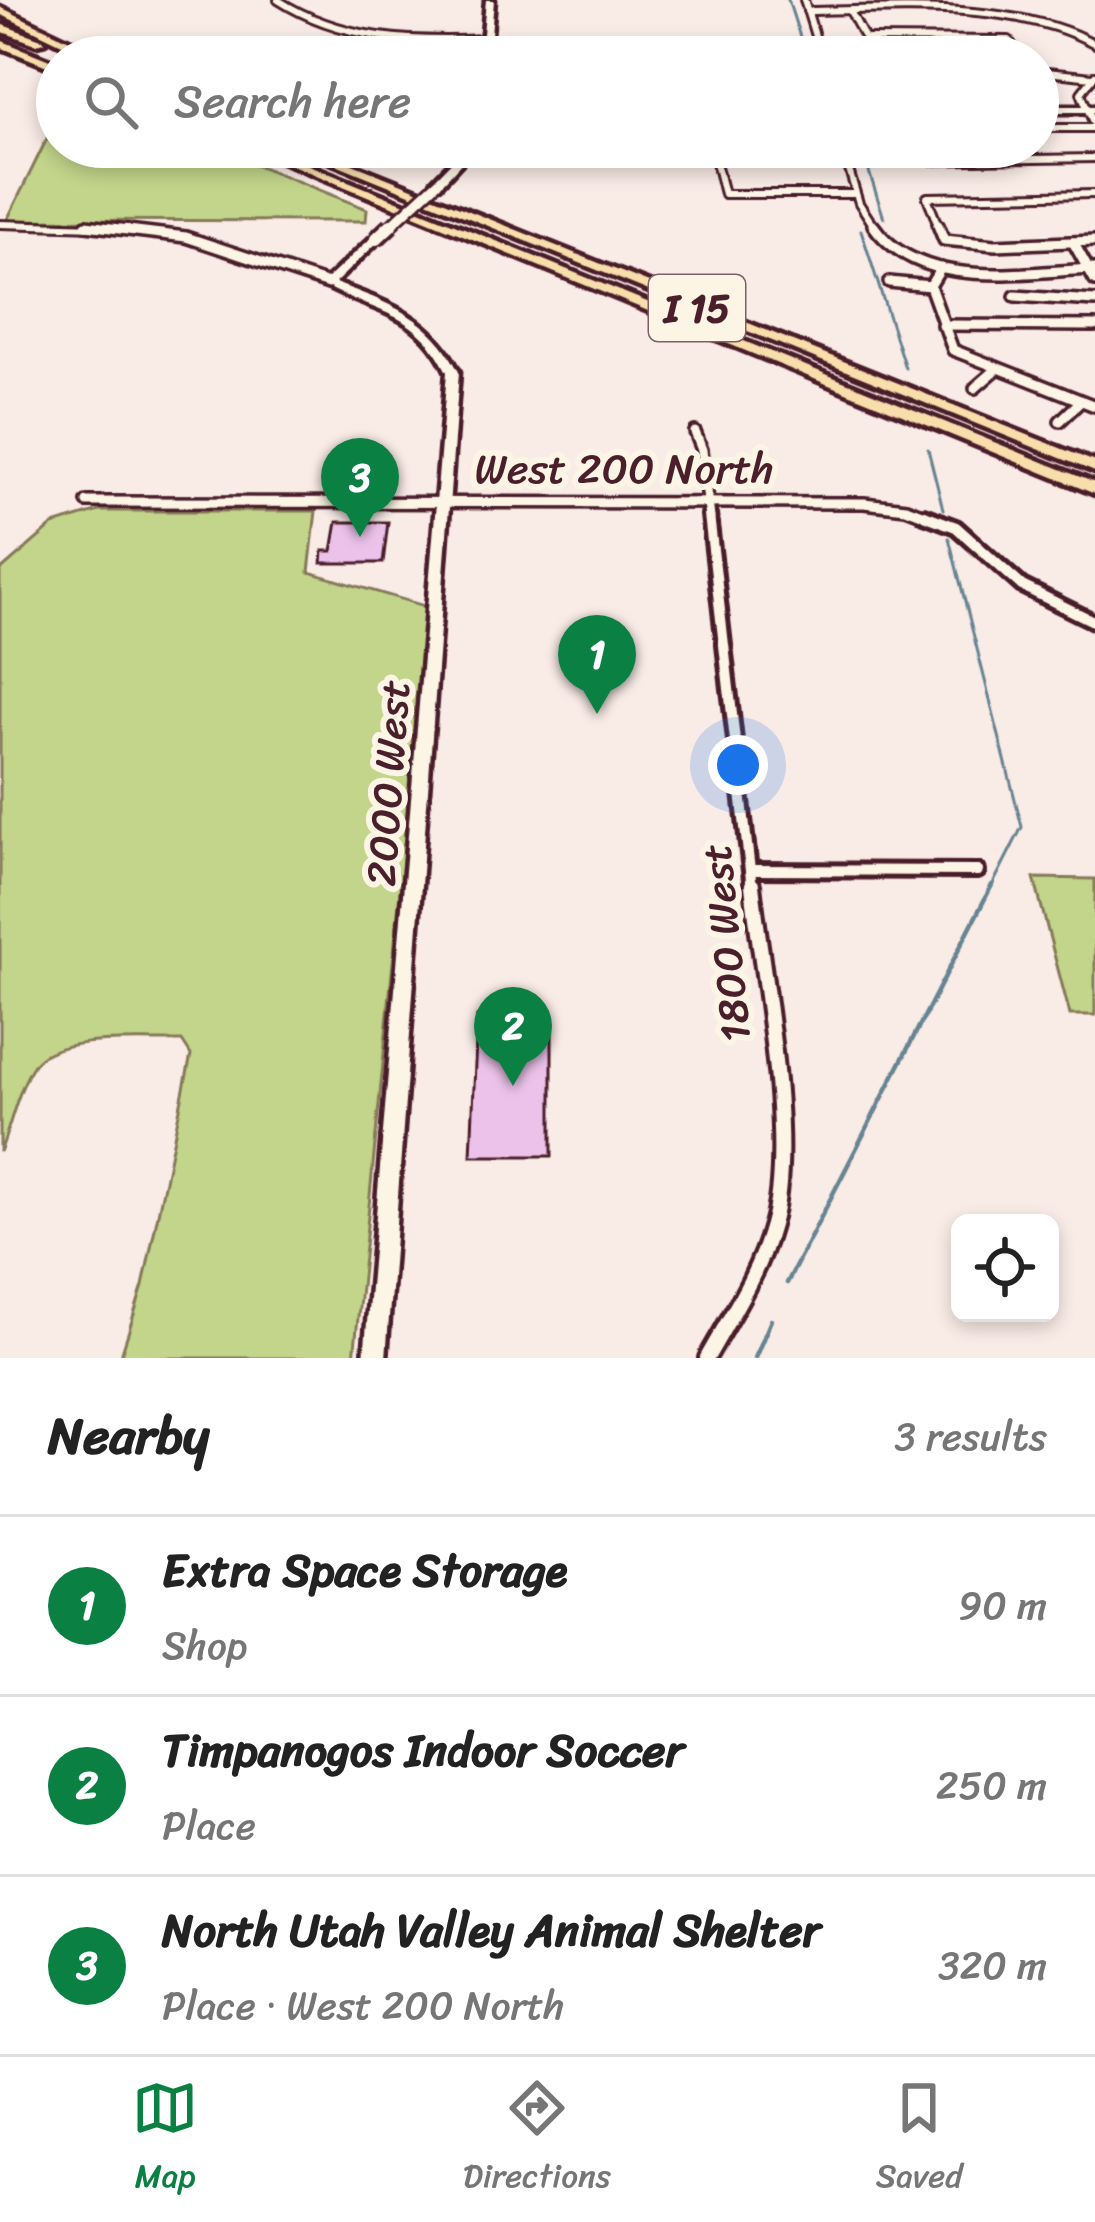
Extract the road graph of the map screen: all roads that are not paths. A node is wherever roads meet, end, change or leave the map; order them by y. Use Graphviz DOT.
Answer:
graph roads {
  1 [pos="278,0"];
  2 [pos="490,0"];
  3 [pos="804,0"];
  4 [pos="0,10"];
  5 [pos="807,11"];
  6 [pos="850,11"];
  7 [pos="0,27"];
  8 [pos="54,36"];
  9 [pos="390,36"];
  10 [pos="487,36"];
  11 [pos="815,36"];
  12 [pos="864,36"];
  13 [pos="36,41"];
  14 [pos="0,43"];
  15 [pos="1095,44"];
  16 [pos="0,58"];
  17 [pos="36,61"];
  18 [pos="36,66"];
  19 [pos="1059,73"];
  20 [pos="1094,77"];
  21 [pos="1059,109"];
  22 [pos="1090,109"];
  23 [pos="1059,128"];
  24 [pos="1095,128"];
  25 [pos="1059,158"];
  26 [pos="1095,158"];
  27 [pos="306,168"];
  28 [pos="352,168"];
  29 [pos="451,168"];
  30 [pos="718,168"];
  31 [pos="848,168"];
  32 [pos="856,194"];
  33 [pos="1095,194"];
  34 [pos="0,224"];
  35 [pos="1095,241"];
  36 [pos="1073,242"];
  37 [pos="940,268"];
  38 [pos="1092,268"];
  39 [pos="1095,281"];
  40 [pos="889,282"];
  41 [pos="328,284"];
  42 [pos="930,286"];
  43 [pos="1015,296"];
  44 [pos="1095,301"];
  45 [pos="942,325"];
  46 [pos="1095,326"];
  47 [pos="997,369"];
  48 [pos="975,388"];
  49 [pos="1082,401"];
  50 [pos="1095,406"];
  51 [pos="1060,421"];
  52 [pos="694,432"];
  53 [pos="1095,467"];
  54 [pos="1095,489"];
  55 [pos="87,502"];
  56 [pos="446,502"];
  57 [pos="709,502"];
  58 [pos="1095,622"];
  59 [pos="751,870"];
  60 [pos="978,871"];
  61 [pos="375,1358"];
  62 [pos="707,1358"];
  1 -- 9 [label="street"];
  2 -- 10 [label="street"];
  3 -- 5 [label="street"];
  4 -- 8 [label="highway"];
  5 -- 6 [label="street"];
  5 -- 11 [label="street"];
  6 -- 12 [label="street"];
  6 -- 15 [label="street"];
  7 -- 13 [label="highway"];
  14 -- 17 [label="highway"];
  16 -- 18 [label="highway"];
  19 -- 20 [label="street"];
  20 -- 22 [label="street"];
  21 -- 22 [label="street"];
  22 -- 24 [label="street"];
  23 -- 24 [label="street"];
  25 -- 26 [label="street"];
  27 -- 54 [label="highway, I 15"];
  28 -- 53 [label="highway, I 15"];
  29 -- 41 [label="street, bridge"];
  30 -- 32 [label="street"];
  31 -- 32 [label="street"];
  32 -- 37 [label="street"];
  33 -- 36 [label="street"];
  34 -- 41 [label="street"];
  35 -- 36 [label="street"];
  36 -- 38 [label="street"];
  37 -- 38 [label="street"];
  37 -- 42 [label="street"];
  38 -- 39 [label="street"];
  40 -- 42 [label="street"];
  41 -- 56 [label="street, 2000 West"];
  42 -- 45 [label="street"];
  43 -- 44 [label="street"];
  45 -- 46 [label="street"];
  45 -- 47 [label="street"];
  47 -- 48 [label="street"];
  47 -- 49 [label="street"];
  49 -- 50 [label="street"];
  49 -- 51 [label="street"];
  52 -- 57 [label="street, 1800 West"];
  55 -- 56 [label="street, West 200 North"];
  56 -- 57 [label="street, West 200 North"];
  56 -- 61 [label="street, 2000 West"];
  57 -- 58 [label="street, West 200 North"];
  57 -- 59 [label="street, 1800 West"];
  59 -- 60 [label="street"];
  59 -- 62 [label="street, 1800 West"];
}
